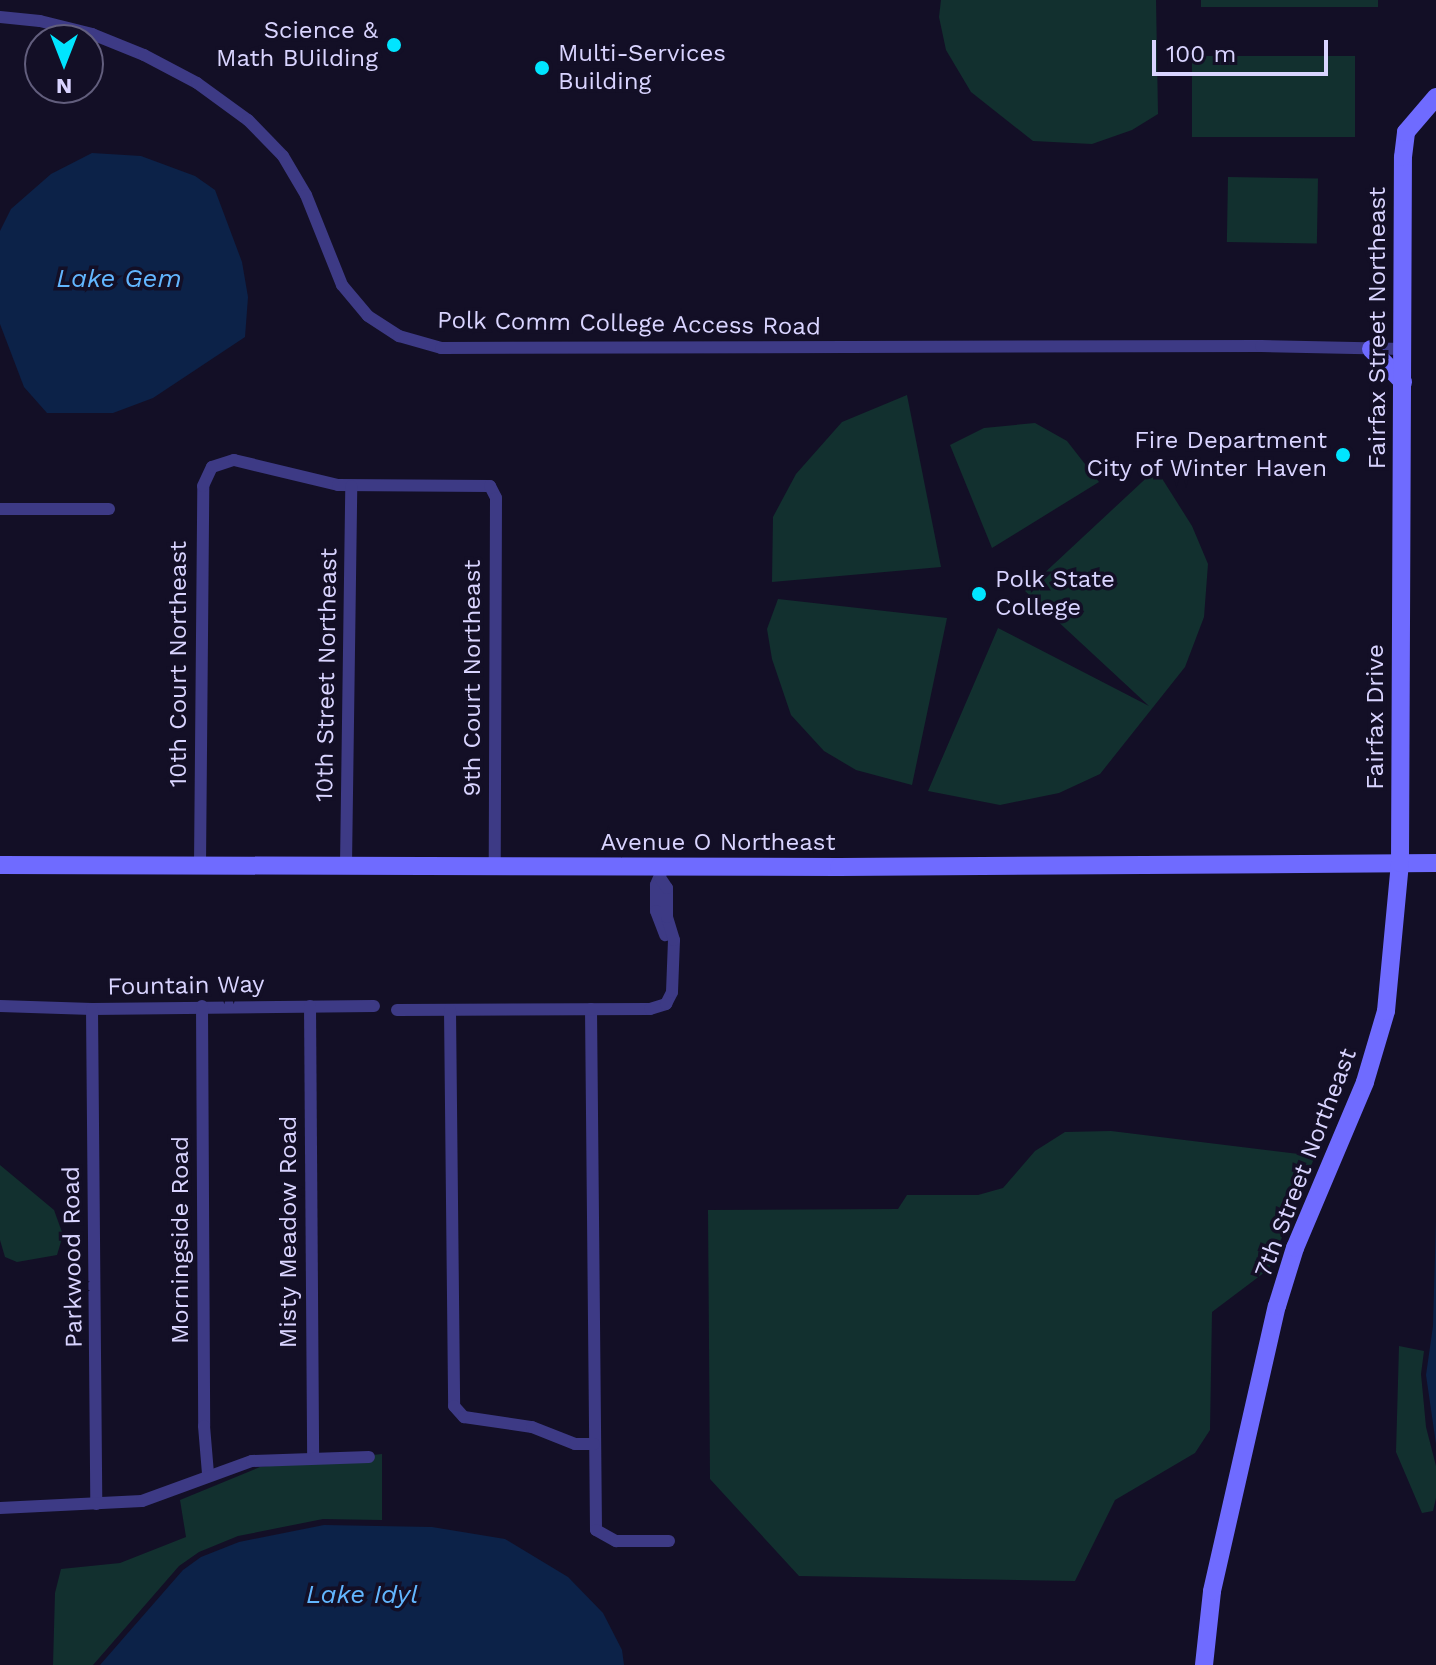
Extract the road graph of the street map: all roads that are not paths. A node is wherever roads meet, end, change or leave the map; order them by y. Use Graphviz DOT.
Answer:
graph roads {
  1 [pos="0,17"];
  2 [pos="1436,97"];
  3 [pos="1416,116"];
  4 [pos="1436,116"];
  5 [pos="1371,349"];
  6 [pos="1403,349"];
  7 [pos="1403,382"];
  8 [pos="351,486"];
  9 [pos="0,509"];
  10 [pos="109,509"];
  11 [pos="1400,572"];
  12 [pos="1400,863"];
  13 [pos="1436,863"];
  14 [pos="0,865"];
  15 [pos="200,865"];
  16 [pos="346,865"];
  17 [pos="495,867"];
  18 [pos="661,873"];
  19 [pos="0,1006"];
  20 [pos="202,1006"];
  21 [pos="310,1006"];
  22 [pos="374,1006"];
  23 [pos="92,1009"];
  24 [pos="591,1009"];
  25 [pos="397,1010"];
  26 [pos="450,1010"];
  27 [pos="594,1444"];
  28 [pos="369,1457"];
  29 [pos="313,1458"];
  30 [pos="208,1474"];
  31 [pos="96,1504"];
  32 [pos="0,1508"];
  33 [pos="669,1541"];
  34 [pos="1204,1665"];
  1 -- 5 [label="street, Polk Comm College Access Road"];
  2 -- 3 [label="street, Fairfax Street Northeast"];
  3 -- 4 [label="street"];
  3 -- 6 [label="street, Fairfax Street Northeast"];
  5 -- 6 [label="street, Polk Comm College Access Road"];
  5 -- 7 [label="street"];
  6 -- 7 [label="street, Fairfax Street Northeast"];
  7 -- 11 [label="street, Fairfax Street Northeast"];
  8 -- 15 [label="street, 10th Court Northeast"];
  8 -- 16 [label="street, 10th Street Northeast"];
  8 -- 17 [label="street, 9th Court Northeast"];
  9 -- 10 [label="street"];
  11 -- 12 [label="street, Fairfax Drive"];
  12 -- 13 [label="street, Avenue O Northeast"];
  12 -- 18 [label="street, Avenue O Northeast"];
  12 -- 34 [label="street, 7th Street Northeast"];
  14 -- 15 [label="street, Avenue O Northeast"];
  15 -- 16 [label="street, Avenue O Northeast"];
  16 -- 17 [label="street, Avenue O Northeast"];
  17 -- 18 [label="street, Avenue O Northeast"];
  18 -- 24 [label="street"];
  19 -- 23 [label="street, Fountain Way"];
  20 -- 21 [label="street, Fountain Way"];
  20 -- 23 [label="street, Fountain Way"];
  20 -- 30 [label="street, Morningside Road"];
  21 -- 22 [label="street, Fountain Way"];
  21 -- 29 [label="street, Misty Meadow Road"];
  23 -- 31 [label="street, Parkwood Road"];
  24 -- 26 [label="street"];
  24 -- 27 [label="street"];
  25 -- 26 [label="street"];
  26 -- 27 [label="street"];
  27 -- 33 [label="street"];
  28 -- 29 [label="street"];
  29 -- 30 [label="street"];
  30 -- 31 [label="street"];
  31 -- 32 [label="street"];
}
